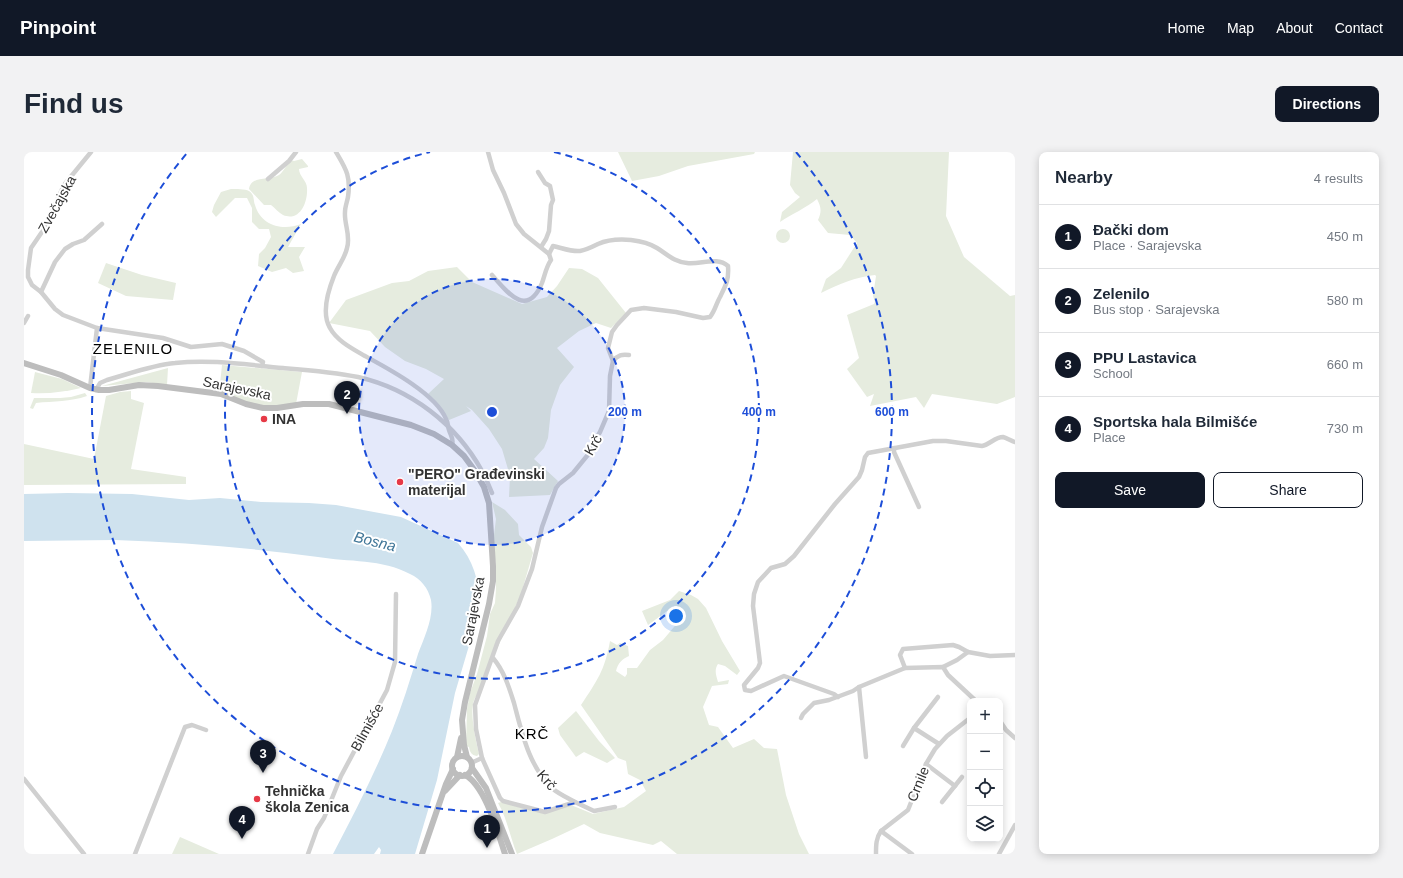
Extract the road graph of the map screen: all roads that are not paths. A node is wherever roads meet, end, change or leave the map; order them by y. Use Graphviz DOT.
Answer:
graph roads {
  1 [pos="91,152"];
  2 [pos="296,152"];
  3 [pos="336,152"];
  4 [pos="488,152"];
  5 [pos="538,172"];
  6 [pos="268,179"];
  7 [pos="102,224"];
  8 [pos="541,247"];
  9 [pos="549,254"];
  10 [pos="492,275"];
  11 [pos="24,281"];
  12 [pos="32,285"];
  13 [pos="40,292"];
  14 [pos="28,316"];
  15 [pos="24,323"];
  16 [pos="97,328"];
  17 [pos="629,355"];
  18 [pos="613,361"];
  19 [pos="24,363"];
  20 [pos="262,366"];
  21 [pos="93,389"];
  22 [pos="448,425"];
  23 [pos="1015,442"];
  24 [pos="452,445"];
  25 [pos="894,448"];
  26 [pos="492,493"];
  27 [pos="919,507"];
  28 [pos="396,594"];
  29 [pos="968,652"];
  30 [pos="1015,655"];
  31 [pos="493,658"];
  32 [pos="943,667"];
  33 [pos="905,668"];
  34 [pos="859,687"];
  35 [pos="838,697"];
  36 [pos="938,697"];
  37 [pos="973,698"];
  38 [pos="801,718"];
  39 [pos="967,720"];
  40 [pos="1003,726"];
  41 [pos="914,728"];
  42 [pos="206,730"];
  43 [pos="462,733"];
  44 [pos="1015,738"];
  45 [pos="939,744"];
  46 [pos="903,746"];
  47 [pos="457,757"];
  48 [pos="467,757"];
  49 [pos="866,757"];
  50 [pos="482,758"];
  51 [pos="926,764"];
  52 [pos="472,765"];
  53 [pos="453,769"];
  54 [pos="463,775"];
  55 [pos="962,777"];
  56 [pos="24,779"];
  57 [pos="955,786"];
  58 [pos="442,795"];
  59 [pos="575,802"];
  60 [pos="942,802"];
  61 [pos="615,808"];
  62 [pos="1015,825"];
  63 [pos="881,831"];
  64 [pos="84,854"];
  65 [pos="135,854"];
  66 [pos="308,854"];
  67 [pos="422,854"];
  68 [pos="505,854"];
  69 [pos="512,854"];
  70 [pos="876,854"];
  71 [pos="912,854"];
  72 [pos="999,854"];
  1 -- 12 [label="street, Zvečajska"];
  2 -- 6 [label="street"];
  3 -- 22 [label="street"];
  4 -- 8 [label="street"];
  5 -- 8 [label="street"];
  7 -- 13 [label="street"];
  8 -- 9 [label="street"];
  9 -- 10 [label="street"];
  9 -- 18 [label="street, Krč"];
  11 -- 12 [label="street"];
  12 -- 13 [label="street"];
  13 -- 16 [label="street"];
  14 -- 15 [label="street"];
  16 -- 20 [label="street"];
  16 -- 21 [label="street"];
  17 -- 18 [label="street"];
  18 -- 31 [label="street, Krč"];
  19 -- 21 [label="main road, Sarajevska"];
  20 -- 21 [label="street"];
  20 -- 22 [label="street"];
  21 -- 24 [label="main road, Sarajevska"];
  22 -- 24 [label="street"];
  22 -- 26 [label="street"];
  23 -- 25 [label="street"];
  24 -- 43 [label="main road, Sarajevska"];
  25 -- 27 [label="street"];
  25 -- 35 [label="street"];
  28 -- 66 [label="street, Bilmišće"];
  29 -- 30 [label="street"];
  29 -- 32 [label="street"];
  29 -- 33 [label="street"];
  31 -- 50 [label="street, Krč"];
  31 -- 59 [label="street, Krč"];
  32 -- 33 [label="street"];
  32 -- 37 [label="street"];
  33 -- 34 [label="street"];
  34 -- 35 [label="street"];
  34 -- 49 [label="street"];
  35 -- 38 [label="street"];
  36 -- 41 [label="street"];
  39 -- 45 [label="street, Crnile"];
  40 -- 44 [label="street"];
  41 -- 45 [label="street"];
  41 -- 46 [label="street"];
  42 -- 65 [label="street"];
  43 -- 47 [label="main road, Sarajevska"];
  43 -- 48 [label="main road, Sarajevska"];
  45 -- 51 [label="street, Crnile"];
  47 -- 48 [label="main road"];
  47 -- 53 [label="main road"];
  48 -- 52 [label="main road"];
  50 -- 52 [label="street"];
  50 -- 59 [label="street, Krč"];
  51 -- 57 [label="street"];
  51 -- 63 [label="street, Crnile"];
  52 -- 54 [label="main road"];
  52 -- 69 [label="main road"];
  53 -- 54 [label="main road"];
  53 -- 58 [label="main road"];
  54 -- 58 [label="main road"];
  54 -- 68 [label="main road"];
  55 -- 57 [label="street"];
  56 -- 64 [label="street"];
  57 -- 60 [label="street"];
  58 -- 67 [label="main road"];
  59 -- 61 [label="street"];
  62 -- 72 [label="street"];
  63 -- 70 [label="street"];
  63 -- 71 [label="street"];
}
